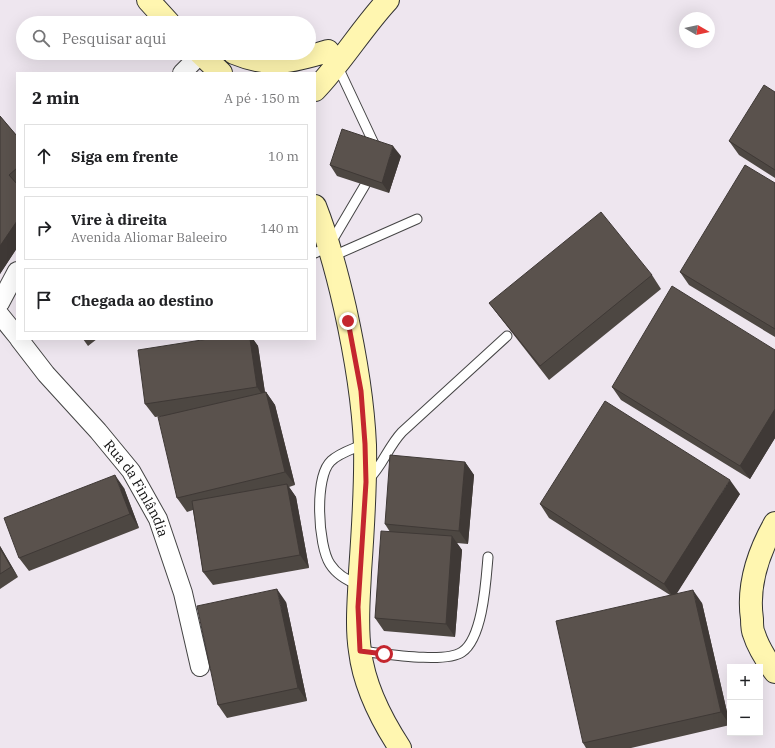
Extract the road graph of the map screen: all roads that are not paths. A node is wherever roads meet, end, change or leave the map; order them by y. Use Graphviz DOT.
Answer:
graph roads {
  1 [pos="148,0"];
  2 [pos="382,6"];
  3 [pos="163,16"];
  4 [pos="195,60"];
  5 [pos="207,60"];
  6 [pos="258,60"];
  7 [pos="327,71"];
  8 [pos="183,72"];
  9 [pos="220,72"];
  10 [pos="316,72"];
  11 [pos="316,98"];
  12 [pos="376,148"];
  13 [pos="365,185"];
  14 [pos="316,210"];
  15 [pos="417,219"];
  16 [pos="326,252"];
  17 [pos="16,273"];
  18 [pos="0,303"];
  19 [pos="0,315"];
  20 [pos="16,335"];
  21 [pos="507,336"];
  22 [pos="20,340"];
  23 [pos="365,444"];
  24 [pos="366,482"];
  25 [pos="775,523"];
  26 [pos="488,557"];
  27 [pos="359,586"];
  28 [pos="360,651"];
  29 [pos="200,667"];
  30 [pos="775,672"];
  31 [pos="400,748"];
  1 -- 3 [label="main road"];
  2 -- 7 [label="main road"];
  4 -- 8 [label="street"];
  5 -- 9 [label="main road"];
  6 -- 7 [label="main road"];
  7 -- 10 [label="main road"];
  7 -- 11 [label="main road"];
  7 -- 12 [label="lane"];
  13 -- 16 [label="lane"];
  14 -- 16 [label="main road"];
  15 -- 16 [label="lane"];
  16 -- 23 [label="main road"];
  17 -- 18 [label="street"];
  19 -- 20 [label="street"];
  21 -- 24 [label="lane"];
  22 -- 29 [label="street, Rua da Finlândia"];
  23 -- 24 [label="main road"];
  23 -- 27 [label="lane"];
  24 -- 27 [label="main road"];
  25 -- 30 [label="main road"];
  26 -- 28 [label="lane"];
  27 -- 28 [label="main road"];
  28 -- 31 [label="main road"];
}
